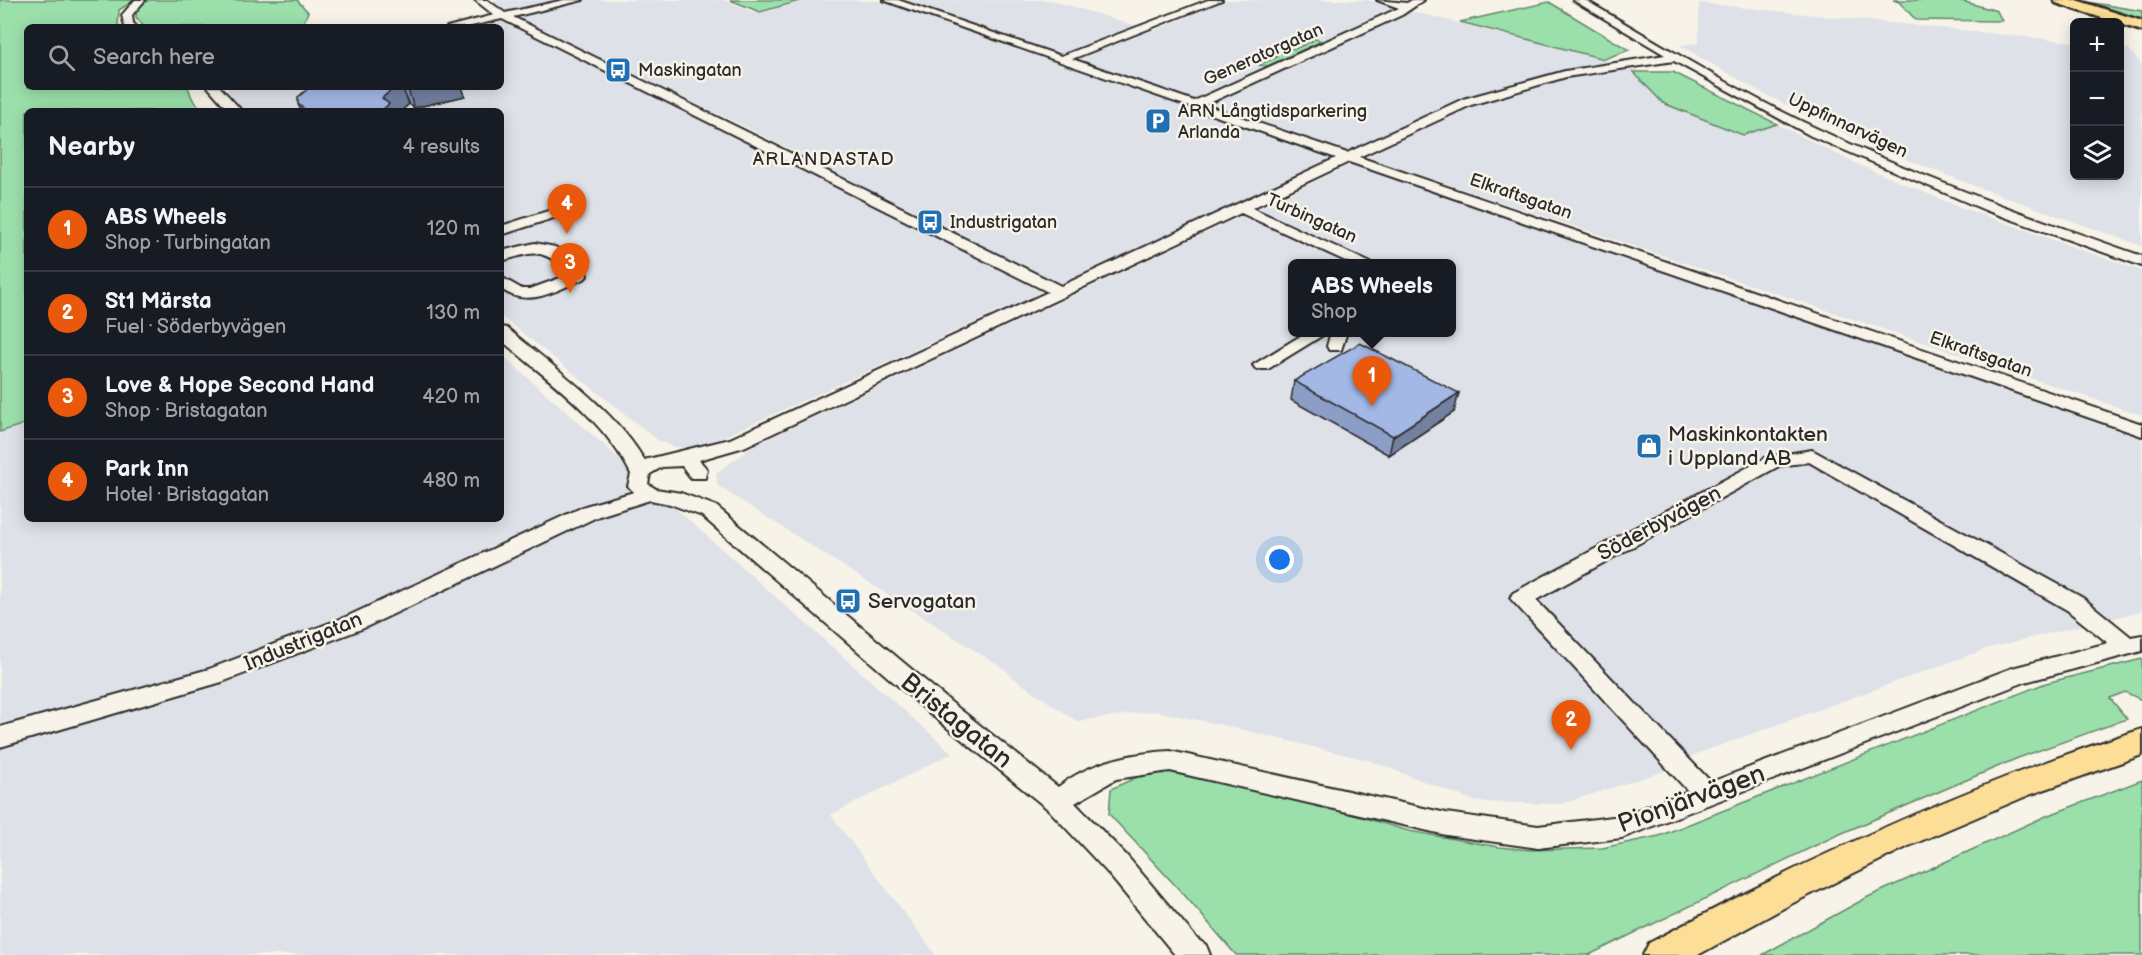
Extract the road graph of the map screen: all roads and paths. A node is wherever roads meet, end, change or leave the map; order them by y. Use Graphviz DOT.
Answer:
graph roads {
  1 [pos="140,0"];
  2 [pos="480,0"];
  3 [pos="578,0"];
  4 [pos="888,0"];
  5 [pos="1190,0"];
  6 [pos="1217,0"];
  7 [pos="1382,0"];
  8 [pos="1419,0"];
  9 [pos="1578,0"];
  10 [pos="2045,0"];
  11 [pos="2061,0"];
  12 [pos="2096,0"];
  13 [pos="1206,4"];
  14 [pos="1409,7"];
  15 [pos="2135,7"];
  16 [pos="503,16"];
  17 [pos="2088,18"];
  18 [pos="128,24"];
  19 [pos="466,24"];
  20 [pos="2142,26"];
  21 [pos="2124,35"];
  22 [pos="2142,43"];
  23 [pos="1677,57"];
  24 [pos="1063,59"];
  25 [pos="217,90"];
  26 [pos="1197,104"];
  27 [pos="233,108"];
  28 [pos="1349,158"];
  29 [pos="573,207"];
  30 [pos="1241,208"];
  31 [pos="504,230"];
  32 [pos="504,254"];
  33 [pos="2116,254"];
  34 [pos="1355,259"];
  35 [pos="2142,261"];
  36 [pos="2142,267"];
  37 [pos="504,284"];
  38 [pos="1061,292"];
  39 [pos="504,335"];
  40 [pos="1313,337"];
  41 [pos="1262,364"];
  42 [pos="2142,430"];
  43 [pos="619,436"];
  44 [pos="737,443"];
  45 [pos="677,459"];
  46 [pos="696,477"];
  47 [pos="647,486"];
  48 [pos="709,511"];
  49 [pos="2134,644"];
  50 [pos="0,737"];
  51 [pos="2142,742"];
  52 [pos="1707,794"];
  53 [pos="1058,802"];
  54 [pos="1187,953"];
  55 [pos="1662,955"];
  1 -- 18 [label="street"];
  2 -- 16 [label="street"];
  3 -- 16 [label="street"];
  4 -- 24 [label="street, Elkraftsgatan"];
  5 -- 13 [label="street"];
  6 -- 13 [label="street"];
  7 -- 14 [label="street"];
  8 -- 14 [label="street, Generatorgatan"];
  9 -- 23 [label="street, Uppfinnarvägen"];
  10 -- 17 [label="highway"];
  11 -- 20 [label="highway"];
  12 -- 15 [label="highway"];
  13 -- 24 [label="street"];
  14 -- 26 [label="street, Generatorgatan"];
  16 -- 19 [label="street"];
  16 -- 38 [label="street"];
  21 -- 22 [label="highway"];
  23 -- 28 [label="street"];
  23 -- 33 [label="street, Uppfinnarvägen"];
  24 -- 26 [label="street, Elkraftsgatan"];
  25 -- 27 [label="street"];
  26 -- 28 [label="street, Elkraftsgatan"];
  28 -- 30 [label="street"];
  28 -- 42 [label="street, Elkraftsgatan"];
  29 -- 31 [label="street"];
  30 -- 34 [label="street, Turbingatan"];
  30 -- 38 [label="street"];
  32 -- 37 [label="street"];
  33 -- 35 [label="street, Uppfinnarvägen"];
  33 -- 36 [label="street, Uppfinnarvägen"];
  38 -- 44 [label="street"];
  39 -- 43 [label="street, Bristagatan"];
  40 -- 41 [label="street"];
  43 -- 45 [label="street, Bristagatan"];
  43 -- 47 [label="street, Bristagatan"];
  44 -- 45 [label="street"];
  44 -- 46 [label="street"];
  45 -- 46 [label="street, Bristagatan"];
  45 -- 47 [label="street"];
  46 -- 47 [label="street"];
  46 -- 48 [label="street, Bristagatan"];
  47 -- 48 [label="street, Bristagatan"];
  47 -- 50 [label="street, Industrigatan"];
  48 -- 53 [label="street, Bristagatan"];
  49 -- 52 [label="street, Pionjärvägen"];
  49 -- 52 [label="street, Söderbyvägen"];
  51 -- 55 [label="main road"];
  52 -- 53 [label="street, Pionjärvägen"];
  53 -- 54 [label="street, Bristagatan"];
}
